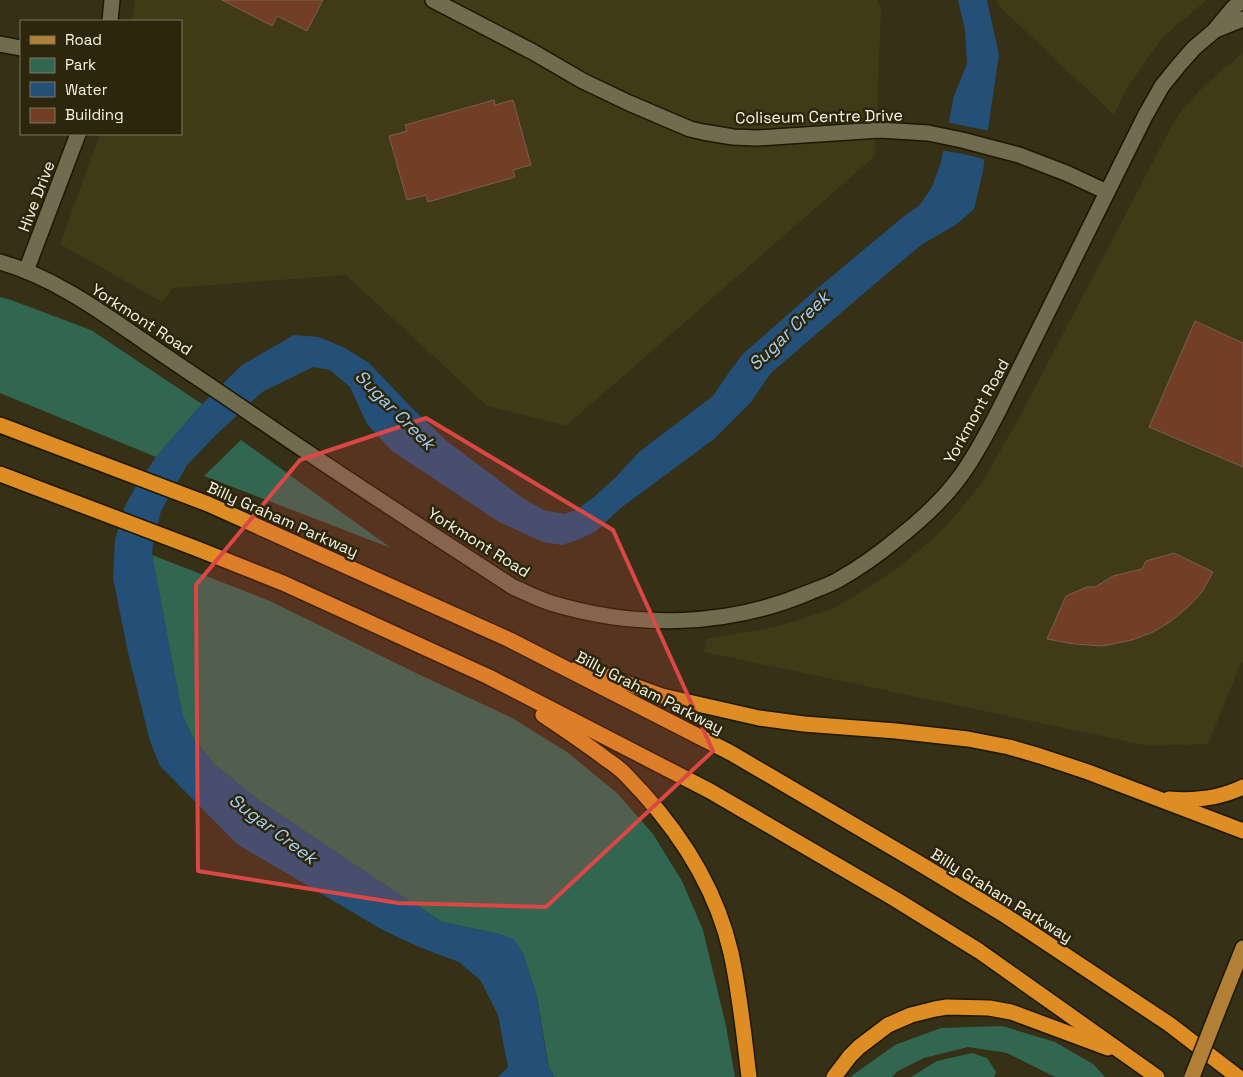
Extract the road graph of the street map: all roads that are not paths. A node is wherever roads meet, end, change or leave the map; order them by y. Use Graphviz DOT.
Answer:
graph roads {
  1 [pos="112,0"];
  2 [pos="433,0"];
  3 [pos="1242,0"];
  4 [pos="1243,19"];
  5 [pos="110,20"];
  6 [pos="1214,30"];
  7 [pos="0,44"];
  8 [pos="20,48"];
  9 [pos="78,135"];
  10 [pos="1107,192"];
  11 [pos="0,262"];
  12 [pos="26,271"];
  13 [pos="0,425"];
  14 [pos="0,474"];
  15 [pos="510,640"];
  16 [pos="488,678"];
  17 [pos="1243,787"];
  18 [pos="1156,797"];
  19 [pos="1243,831"];
  20 [pos="1243,948"];
  21 [pos="1128,1056"];
  22 [pos="749,1077"];
  23 [pos="834,1077"];
  24 [pos="1157,1077"];
  25 [pos="1192,1077"];
  26 [pos="1238,1077"];
  1 -- 5 [label="street"];
  2 -- 10 [label="street, Coliseum Centre Drive"];
  3 -- 6 [label="street, Yorkmont Road"];
  4 -- 6 [label="street, Yorkmont Road"];
  6 -- 10 [label="street, Yorkmont Road"];
  7 -- 8 [label="street"];
  9 -- 12 [label="street, Hive Drive"];
  10 -- 12 [label="street, Yorkmont Road"];
  11 -- 12 [label="street, Yorkmont Road"];
  13 -- 15 [label="highway, Billy Graham Parkway"];
  14 -- 16 [label="highway"];
  15 -- 18 [label="highway"];
  15 -- 26 [label="highway, Billy Graham Parkway"];
  16 -- 21 [label="highway"];
  16 -- 22 [label="highway"];
  17 -- 18 [label="highway"];
  18 -- 19 [label="highway"];
  20 -- 25 [label="main road, bridge"];
  21 -- 23 [label="highway"];
  21 -- 24 [label="highway"];
}
